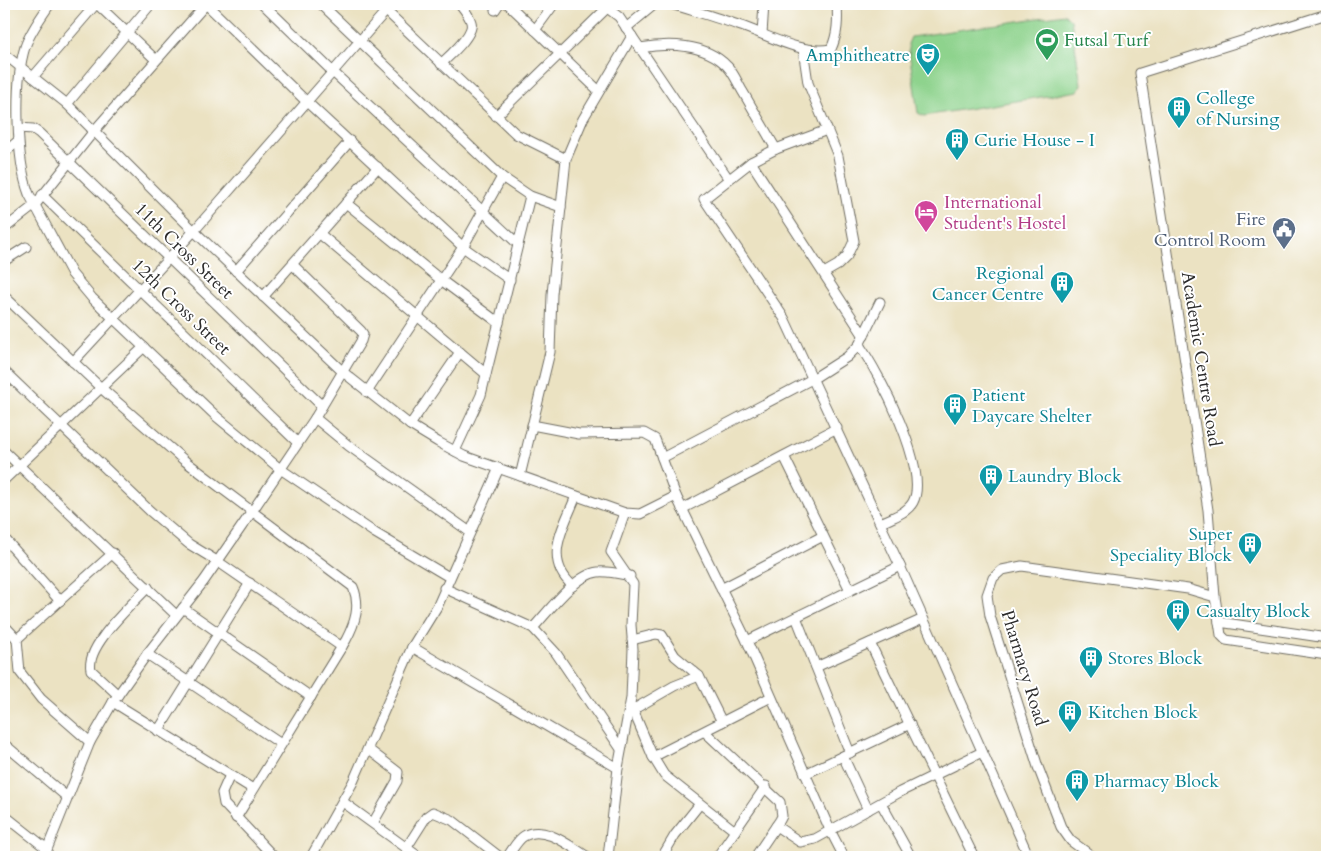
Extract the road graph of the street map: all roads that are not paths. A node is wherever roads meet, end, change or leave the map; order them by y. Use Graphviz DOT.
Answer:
graph roads {
  1 [pos="50,4"];
  2 [pos="97,4"];
  3 [pos="151,4"];
  4 [pos="263,4"];
  5 [pos="321,4"];
  6 [pos="460,4"];
  7 [pos="508,4"];
  8 [pos="554,4"];
  9 [pos="655,4"];
  10 [pos="671,4"];
  11 [pos="764,4"];
  12 [pos="837,4"];
  13 [pos="386,6"];
  14 [pos="605,6"];
  15 [pos="1327,14"];
  16 [pos="626,28"];
  17 [pos="535,30"];
  18 [pos="127,32"];
  19 [pos="762,34"];
  20 [pos="632,36"];
  21 [pos="360,40"];
  22 [pos="640,48"];
  23 [pos="803,49"];
  24 [pos="559,52"];
  25 [pos="4,54"];
  26 [pos="156,60"];
  27 [pos="441,64"];
  28 [pos="21,68"];
  29 [pos="333,72"];
  30 [pos="33,77"];
  31 [pos="599,91"];
  32 [pos="308,103"];
  33 [pos="67,104"];
  34 [pos="496,116"];
  35 [pos="19,128"];
  36 [pos="827,130"];
  37 [pos="94,131"];
  38 [pos="18,141"];
  39 [pos="350,141"];
  40 [pos="776,149"];
  41 [pos="4,153"];
  42 [pos="566,159"];
  43 [pos="751,162"];
  44 [pos="68,163"];
  45 [pos="378,167"];
  46 [pos="502,177"];
  47 [pos="728,178"];
  48 [pos="42,195"];
  49 [pos="530,196"];
  50 [pos="346,203"];
  51 [pos="35,205"];
  52 [pos="561,207"];
  53 [pos="482,211"];
  54 [pos="4,228"];
  55 [pos="194,231"];
  56 [pos="320,234"];
  57 [pos="518,244"];
  58 [pos="463,246"];
  59 [pos="26,247"];
  60 [pos="168,259"];
  61 [pos="4,261"];
  62 [pos="293,265"];
  63 [pos="236,271"];
  64 [pos="824,273"];
  65 [pos="441,280"];
  66 [pos="510,280"];
  67 [pos="140,289"];
  68 [pos="4,296"];
  69 [pos="263,297"];
  70 [pos="880,302"];
  71 [pos="416,317"];
  72 [pos="113,318"];
  73 [pos="499,323"];
  74 [pos="864,336"];
  75 [pos="859,345"];
  76 [pos="144,347"];
  77 [pos="460,352"];
  78 [pos="73,362"];
  79 [pos="4,372"];
  80 [pos="343,372"];
  81 [pos="486,374"];
  82 [pos="814,378"];
  83 [pos="100,387"];
  84 [pos="367,392"];
  85 [pos="322,406"];
  86 [pos="315,418"];
  87 [pos="60,425"];
  88 [pos="410,425"];
  89 [pos="532,425"];
  90 [pos="837,428"];
  91 [pos="298,442"];
  92 [pos="4,451"];
  93 [pos="455,451"];
  94 [pos="784,456"];
  95 [pos="662,458"];
  96 [pos="19,465"];
  97 [pos="279,468"];
  98 [pos="499,468"];
  99 [pos="520,476"];
  100 [pos="4,480"];
  101 [pos="576,496"];
  102 [pos="676,496"];
  103 [pos="682,509"];
  104 [pos="251,513"];
  105 [pos="626,513"];
  106 [pos="881,523"];
  107 [pos="470,532"];
  108 [pos="823,536"];
  109 [pos="4,538"];
  110 [pos="112,553"];
  111 [pos="217,560"];
  112 [pos="900,566"];
  113 [pos="630,576"];
  114 [pos="449,577"];
  115 [pos="250,583"];
  116 [pos="573,586"];
  117 [pos="148,587"];
  118 [pos="444,588"];
  119 [pos="721,589"];
  120 [pos="850,590"];
  121 [pos="1214,597"];
  122 [pos="60,601"];
  123 [pos="183,608"];
  124 [pos="176,615"];
  125 [pos="796,617"];
  126 [pos="923,619"];
  127 [pos="1219,622"];
  128 [pos="4,624"];
  129 [pos="533,628"];
  130 [pos="218,633"];
  131 [pos="1327,638"];
  132 [pos="17,639"];
  133 [pos="632,640"];
  134 [pos="747,641"];
  135 [pos="870,643"];
  136 [pos="342,647"];
  137 [pos="412,647"];
  138 [pos="147,654"];
  139 [pos="1327,655"];
  140 [pos="816,667"];
  141 [pos="699,676"];
  142 [pos="188,682"];
  143 [pos="311,697"];
  144 [pos="771,698"];
  145 [pos="116,699"];
  146 [pos="631,711"];
  147 [pos="722,722"];
  148 [pos="910,724"];
  149 [pos="158,731"];
  150 [pos="705,732"];
  151 [pos="90,742"];
  152 [pos="4,744"];
  153 [pos="281,744"];
  154 [pos="368,749"];
  155 [pos="621,749"];
  156 [pos="982,752"];
  157 [pos="847,754"];
  158 [pos="653,757"];
  159 [pos="618,768"];
  160 [pos="806,774"];
  161 [pos="230,775"];
  162 [pos="933,776"];
  163 [pos="766,786"];
  164 [pos="253,789"];
  165 [pos="67,797"];
  166 [pos="343,802"];
  167 [pos="881,803"];
  168 [pos="699,805"];
  169 [pos="868,810"];
  170 [pos="4,815"];
  171 [pos="236,818"];
  172 [pos="373,823"];
  173 [pos="776,826"];
  174 [pos="830,830"];
  175 [pos="735,831"];
  176 [pos="406,847"];
  177 [pos="46,853"];
  178 [pos="314,856"];
  179 [pos="274,857"];
  180 [pos="419,857"];
  181 [pos="500,857"];
  182 [pos="507,857"];
  183 [pos="588,857"];
  184 [pos="608,857"];
  185 [pos="662,857"];
  186 [pos="717,857"];
  187 [pos="755,857"];
  188 [pos="844,857"];
  189 [pos="911,857"];
  190 [pos="974,857"];
  191 [pos="1029,857"];
  192 [pos="1093,857"];
  1 -- 28 [label="street"];
  2 -- 18 [label="street"];
  2 -- 30 [label="street"];
  3 -- 18 [label="street"];
  4 -- 29 [label="street"];
  5 -- 21 [label="street"];
  6 -- 27 [label="street"];
  7 -- 17 [label="street"];
  8 -- 17 [label="street"];
  9 -- 16 [label="street"];
  10 -- 19 [label="street"];
  11 -- 19 [label="street"];
  12 -- 23 [label="street"];
  13 -- 21 [label="street"];
  13 -- 27 [label="street"];
  14 -- 16 [label="street"];
  14 -- 24 [label="street"];
  15 -- 121 [label="street, Academic Centre Road"];
  16 -- 20 [label="street"];
  17 -- 24 [label="street"];
  18 -- 26 [label="street"];
  18 -- 33 [label="street"];
  19 -- 23 [label="street"];
  20 -- 22 [label="street"];
  20 -- 31 [label="street"];
  21 -- 29 [label="street"];
  21 -- 46 [label="street"];
  22 -- 40 [label="street"];
  22 -- 47 [label="street"];
  23 -- 36 [label="street"];
  24 -- 31 [label="street"];
  24 -- 34 [label="street"];
  25 -- 28 [label="street"];
  26 -- 32 [label="street"];
  26 -- 37 [label="street"];
  27 -- 34 [label="street"];
  28 -- 30 [label="street"];
  28 -- 35 [label="street"];
  29 -- 32 [label="street"];
  29 -- 53 [label="street"];
  30 -- 33 [label="street"];
  31 -- 42 [label="street"];
  32 -- 39 [label="street"];
  32 -- 55 [label="street"];
  33 -- 37 [label="street"];
  34 -- 42 [label="street"];
  35 -- 38 [label="street"];
  35 -- 44 [label="street, 11th Cross Street"];
  36 -- 40 [label="street"];
  36 -- 64 [label="street"];
  37 -- 44 [label="street"];
  37 -- 55 [label="street"];
  38 -- 41 [label="street"];
  38 -- 51 [label="street"];
  39 -- 45 [label="street"];
  39 -- 63 [label="street"];
  40 -- 43 [label="street"];
  42 -- 52 [label="street"];
  43 -- 47 [label="street"];
  43 -- 64 [label="street"];
  44 -- 48 [label="street"];
  44 -- 60 [label="street, 11th Cross Street"];
  45 -- 50 [label="street"];
  45 -- 58 [label="street"];
  46 -- 49 [label="street"];
  46 -- 53 [label="street"];
  47 -- 82 [label="street"];
  48 -- 51 [label="street"];
  48 -- 67 [label="street, 12th Cross Street"];
  49 -- 52 [label="street"];
  49 -- 57 [label="street"];
  50 -- 56 [label="street"];
  50 -- 65 [label="street"];
  51 -- 54 [label="street"];
  51 -- 72 [label="street"];
  52 -- 89 [label="street"];
  53 -- 57 [label="street"];
  53 -- 58 [label="street"];
  55 -- 60 [label="street"];
  55 -- 63 [label="street"];
  56 -- 62 [label="street"];
  56 -- 71 [label="street"];
  57 -- 66 [label="street"];
  58 -- 65 [label="street"];
  58 -- 66 [label="street"];
  59 -- 61 [label="street"];
  60 -- 67 [label="street"];
  60 -- 85 [label="street, 11th Cross Street"];
  62 -- 69 [label="street"];
  62 -- 80 [label="street"];
  63 -- 69 [label="street"];
  64 -- 74 [label="street"];
  65 -- 71 [label="street"];
  65 -- 73 [label="street"];
  66 -- 73 [label="street"];
  67 -- 72 [label="street"];
  67 -- 91 [label="street, 12th Cross Street"];
  68 -- 78 [label="street"];
  69 -- 80 [label="street"];
  70 -- 74 [label="street"];
  71 -- 77 [label="street"];
  71 -- 84 [label="street"];
  72 -- 76 [label="street"];
  72 -- 78 [label="street"];
  73 -- 81 [label="street"];
  74 -- 75 [label="street"];
  75 -- 82 [label="street"];
  75 -- 106 [label="street"];
  76 -- 83 [label="street"];
  76 -- 97 [label="street"];
  77 -- 81 [label="street"];
  77 -- 88 [label="street"];
  78 -- 83 [label="street"];
  79 -- 87 [label="street"];
  80 -- 84 [label="street"];
  80 -- 85 [label="street"];
  81 -- 93 [label="street"];
  82 -- 90 [label="street"];
  82 -- 95 [label="street"];
  83 -- 87 [label="street"];
  83 -- 104 [label="street"];
  84 -- 88 [label="street"];
  85 -- 86 [label="street"];
  86 -- 91 [label="street"];
  86 -- 107 [label="street"];
  87 -- 96 [label="street"];
  87 -- 111 [label="street"];
  88 -- 93 [label="street"];
  89 -- 95 [label="street"];
  89 -- 99 [label="street"];
  90 -- 94 [label="street"];
  90 -- 106 [label="street"];
  91 -- 97 [label="street"];
  92 -- 96 [label="street"];
  93 -- 98 [label="street"];
  94 -- 103 [label="street"];
  94 -- 108 [label="street"];
  95 -- 102 [label="street"];
  96 -- 100 [label="street"];
  96 -- 110 [label="street"];
  97 -- 104 [label="street"];
  97 -- 114 [label="street"];
  98 -- 99 [label="street"];
  98 -- 107 [label="street"];
  99 -- 101 [label="street"];
  101 -- 105 [label="street"];
  101 -- 116 [label="street"];
  102 -- 103 [label="street"];
  102 -- 105 [label="street"];
  103 -- 119 [label="street"];
  104 -- 111 [label="street"];
  104 -- 136 [label="street"];
  105 -- 113 [label="street"];
  106 -- 112 [label="street"];
  107 -- 114 [label="street"];
  108 -- 119 [label="street"];
  108 -- 120 [label="street"];
  109 -- 122 [label="street"];
  110 -- 117 [label="street"];
  110 -- 122 [label="street"];
  111 -- 115 [label="street"];
  111 -- 123 [label="street"];
  112 -- 120 [label="street"];
  112 -- 126 [label="street"];
  113 -- 116 [label="street"];
  113 -- 133 [label="street"];
  114 -- 118 [label="street"];
  115 -- 130 [label="street"];
  115 -- 136 [label="street"];
  116 -- 129 [label="street"];
  117 -- 124 [label="street"];
  117 -- 145 [label="street"];
  118 -- 129 [label="street"];
  118 -- 137 [label="street"];
  119 -- 134 [label="street"];
  120 -- 125 [label="street"];
  121 -- 127 [label="street, Academic Centre Road"];
  121 -- 192 [label="street, Pharmacy Road"];
  122 -- 132 [label="street"];
  123 -- 124 [label="street"];
  123 -- 130 [label="street"];
  124 -- 138 [label="street"];
  125 -- 134 [label="street"];
  125 -- 140 [label="street"];
  126 -- 135 [label="street"];
  126 -- 156 [label="street"];
  127 -- 131 [label="street"];
  127 -- 139 [label="street"];
  128 -- 132 [label="street"];
  129 -- 155 [label="street"];
  130 -- 142 [label="street"];
  130 -- 143 [label="street"];
  132 -- 151 [label="street"];
  133 -- 141 [label="street"];
  133 -- 146 [label="street"];
  134 -- 144 [label="street"];
  135 -- 140 [label="street"];
  135 -- 148 [label="street"];
  136 -- 143 [label="street"];
  137 -- 154 [label="street"];
  137 -- 159 [label="street"];
  138 -- 142 [label="street"];
  138 -- 145 [label="street"];
  140 -- 157 [label="street"];
  141 -- 146 [label="street"];
  141 -- 147 [label="street"];
  142 -- 149 [label="street"];
  142 -- 153 [label="street"];
  143 -- 153 [label="street"];
  144 -- 147 [label="street"];
  144 -- 160 [label="street"];
  145 -- 149 [label="street"];
  145 -- 151 [label="street"];
  146 -- 155 [label="street"];
  146 -- 158 [label="street"];
  147 -- 150 [label="street"];
  148 -- 157 [label="street"];
  148 -- 162 [label="street"];
  149 -- 161 [label="street"];
  150 -- 158 [label="street"];
  150 -- 163 [label="street"];
  151 -- 165 [label="street"];
  152 -- 165 [label="street"];
  153 -- 164 [label="street"];
  154 -- 166 [label="street"];
  154 -- 172 [label="street"];
  155 -- 159 [label="street"];
  156 -- 162 [label="street"];
  156 -- 191 [label="street"];
  157 -- 160 [label="street"];
  157 -- 169 [label="street"];
  158 -- 168 [label="street"];
  159 -- 184 [label="street"];
  160 -- 174 [label="street"];
  161 -- 164 [label="street"];
  161 -- 171 [label="street"];
  162 -- 167 [label="street"];
  162 -- 190 [label="street"];
  163 -- 173 [label="street"];
  163 -- 175 [label="street"];
  164 -- 171 [label="street"];
  165 -- 177 [label="street"];
  166 -- 172 [label="street"];
  166 -- 178 [label="street"];
  167 -- 169 [label="street"];
  167 -- 189 [label="street"];
  168 -- 175 [label="street"];
  168 -- 185 [label="street"];
  169 -- 174 [label="street"];
  170 -- 177 [label="street"];
  171 -- 179 [label="street"];
  172 -- 176 [label="street"];
  173 -- 174 [label="street"];
  173 -- 187 [label="street"];
  174 -- 188 [label="street"];
  175 -- 186 [label="street"];
  176 -- 180 [label="street"];
  176 -- 181 [label="street"];
  182 -- 183 [label="street"];
}
